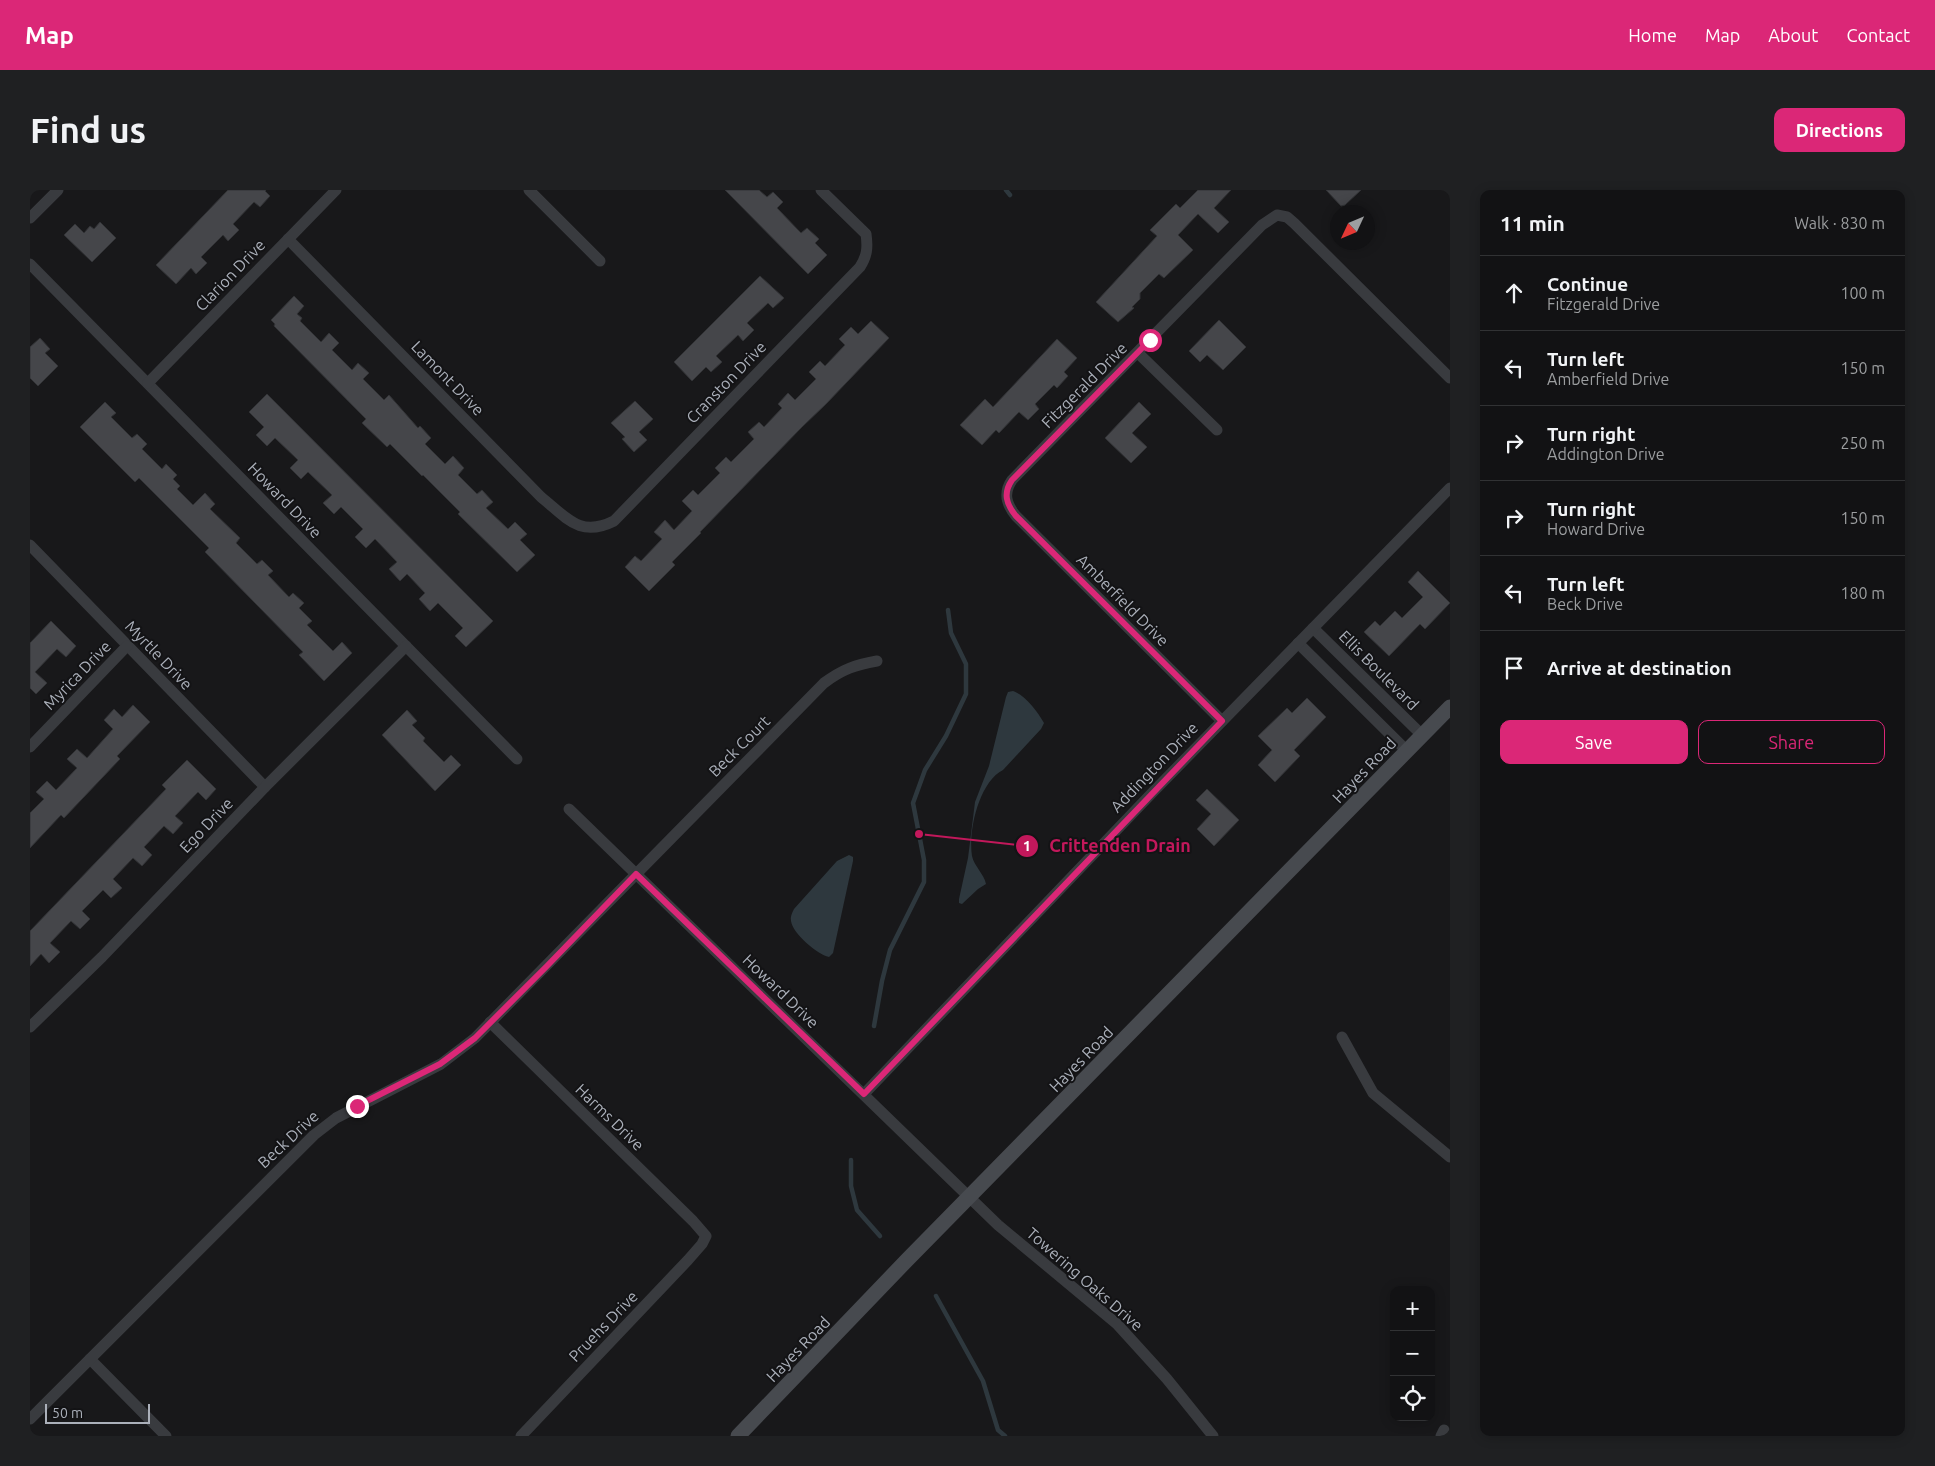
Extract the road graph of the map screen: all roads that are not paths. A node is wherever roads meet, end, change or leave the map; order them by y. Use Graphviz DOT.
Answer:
graph roads {
  1 [pos="58,190"];
  2 [pos="336,190"];
  3 [pos="530,190"];
  4 [pos="821,190"];
  5 [pos="30,218"];
  6 [pos="288,239"];
  7 [pos="600,262"];
  8 [pos="30,264"];
  9 [pos="1138,353"];
  10 [pos="1450,378"];
  11 [pos="148,383"];
  12 [pos="1217,430"];
  13 [pos="1450,488"];
  14 [pos="1006,498"];
  15 [pos="592,529"];
  16 [pos="30,545"];
  17 [pos="1313,628"];
  18 [pos="1298,643"];
  19 [pos="127,646"];
  20 [pos="406,646"];
  21 [pos="877,661"];
  22 [pos="1450,707"];
  23 [pos="1222,721"];
  24 [pos="1422,735"];
  25 [pos="30,747"];
  26 [pos="1407,751"];
  27 [pos="517,759"];
  28 [pos="265,787"];
  29 [pos="568,809"];
  30 [pos="636,874"];
  31 [pos="490,1022"];
  32 [pos="30,1027"];
  33 [pos="1342,1037"];
  34 [pos="864,1094"];
  35 [pos="1450,1157"];
  36 [pos="970,1197"];
  37 [pos="706,1236"];
  38 [pos="90,1359"];
  39 [pos="30,1419"];
  40 [pos="166,1436"];
  41 [pos="521,1436"];
  42 [pos="738,1436"];
  43 [pos="1213,1436"];
  1 -- 5 [label="street"];
  2 -- 6 [label="street, Clarion Drive"];
  3 -- 7 [label="street"];
  4 -- 15 [label="street, Cranston Drive"];
  6 -- 11 [label="street, Clarion Drive"];
  6 -- 15 [label="street, Lamont Drive"];
  8 -- 11 [label="street, Howard Drive"];
  9 -- 10 [label="street, Fitzgerald Drive"];
  9 -- 12 [label="street"];
  9 -- 14 [label="street, Fitzgerald Drive"];
  11 -- 20 [label="street, Howard Drive"];
  13 -- 17 [label="street, Addington Drive"];
  14 -- 23 [label="street, Amberfield Drive"];
  16 -- 19 [label="street, Myrtle Drive"];
  17 -- 18 [label="street, Addington Drive"];
  17 -- 24 [label="street, Ellis Boulevard"];
  18 -- 23 [label="street, Addington Drive"];
  18 -- 26 [label="street"];
  19 -- 25 [label="street, Myrica Drive"];
  19 -- 28 [label="street, Myrtle Drive"];
  20 -- 27 [label="street, Howard Drive"];
  20 -- 28 [label="street, Ego Drive"];
  21 -- 30 [label="street, Beck Court"];
  22 -- 24 [label="street, Hayes Road"];
  23 -- 34 [label="street, Addington Drive"];
  24 -- 26 [label="street, Hayes Road"];
  26 -- 36 [label="street, Hayes Road"];
  28 -- 32 [label="street, Ego Drive"];
  29 -- 30 [label="street, Howard Drive"];
  30 -- 31 [label="street, Beck Drive"];
  30 -- 34 [label="street, Howard Drive"];
  31 -- 37 [label="street, Harms Drive"];
  31 -- 38 [label="street, Beck Drive"];
  33 -- 35 [label="street"];
  34 -- 36 [label="street, Howard Drive"];
  36 -- 42 [label="street, Hayes Road"];
  36 -- 43 [label="street, Towering Oaks Drive"];
  37 -- 41 [label="street, Pruehs Drive"];
  38 -- 39 [label="street, Beck Drive"];
  38 -- 40 [label="street"];
}
